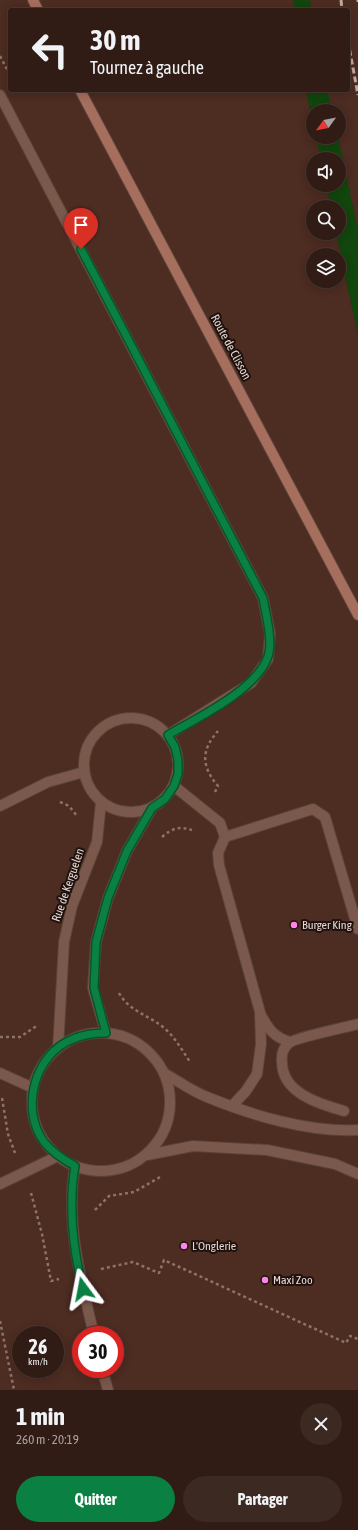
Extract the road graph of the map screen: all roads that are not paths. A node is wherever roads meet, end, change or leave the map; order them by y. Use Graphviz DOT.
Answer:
graph roads {
  1 [pos="81,92"];
  2 [pos="0,95"];
  3 [pos="358,615"];
  4 [pos="168,735"];
  5 [pos="84,772"];
  6 [pos="174,786"];
  7 [pos="101,802"];
  8 [pos="0,806"];
  9 [pos="152,808"];
  10 [pos="225,837"];
  11 [pos="358,930"];
  12 [pos="260,1012"];
  13 [pos="358,1024"];
  14 [pos="106,1033"];
  15 [pos="290,1042"];
  16 [pos="58,1048"];
  17 [pos="0,1073"];
  18 [pos="164,1073"];
  19 [pos="33,1088"];
  20 [pos="232,1106"];
  21 [pos="344,1111"];
  22 [pos="358,1130"];
  23 [pos="147,1155"];
  24 [pos="58,1156"];
  25 [pos="75,1166"];
  26 [pos="358,1174"];
  27 [pos="0,1184"];
  28 [pos="92,1326"];
  29 [pos="105,1378"];
  30 [pos="108,1390"];
  1 -- 3 [label="main road, Route de Clisson"];
  2 -- 4 [label="street"];
  4 -- 5 [label="street"];
  4 -- 6 [label="street"];
  5 -- 7 [label="street"];
  5 -- 8 [label="street"];
  6 -- 9 [label="street"];
  6 -- 10 [label="street"];
  7 -- 9 [label="street"];
  7 -- 16 [label="street, Rue de Kerguelen"];
  9 -- 14 [label="street"];
  10 -- 11 [label="street"];
  10 -- 12 [label="street"];
  12 -- 15 [label="street"];
  12 -- 20 [label="street"];
  13 -- 15 [label="street"];
  14 -- 16 [label="street"];
  14 -- 18 [label="street"];
  15 -- 21 [label="street"];
  16 -- 19 [label="street"];
  17 -- 19 [label="street"];
  18 -- 20 [label="street"];
  18 -- 23 [label="street"];
  19 -- 24 [label="street"];
  20 -- 22 [label="street"];
  23 -- 25 [label="street"];
  23 -- 26 [label="street"];
  24 -- 25 [label="street"];
  24 -- 27 [label="street"];
  25 -- 28 [label="street"];
  29 -- 30 [label="street"];
}
